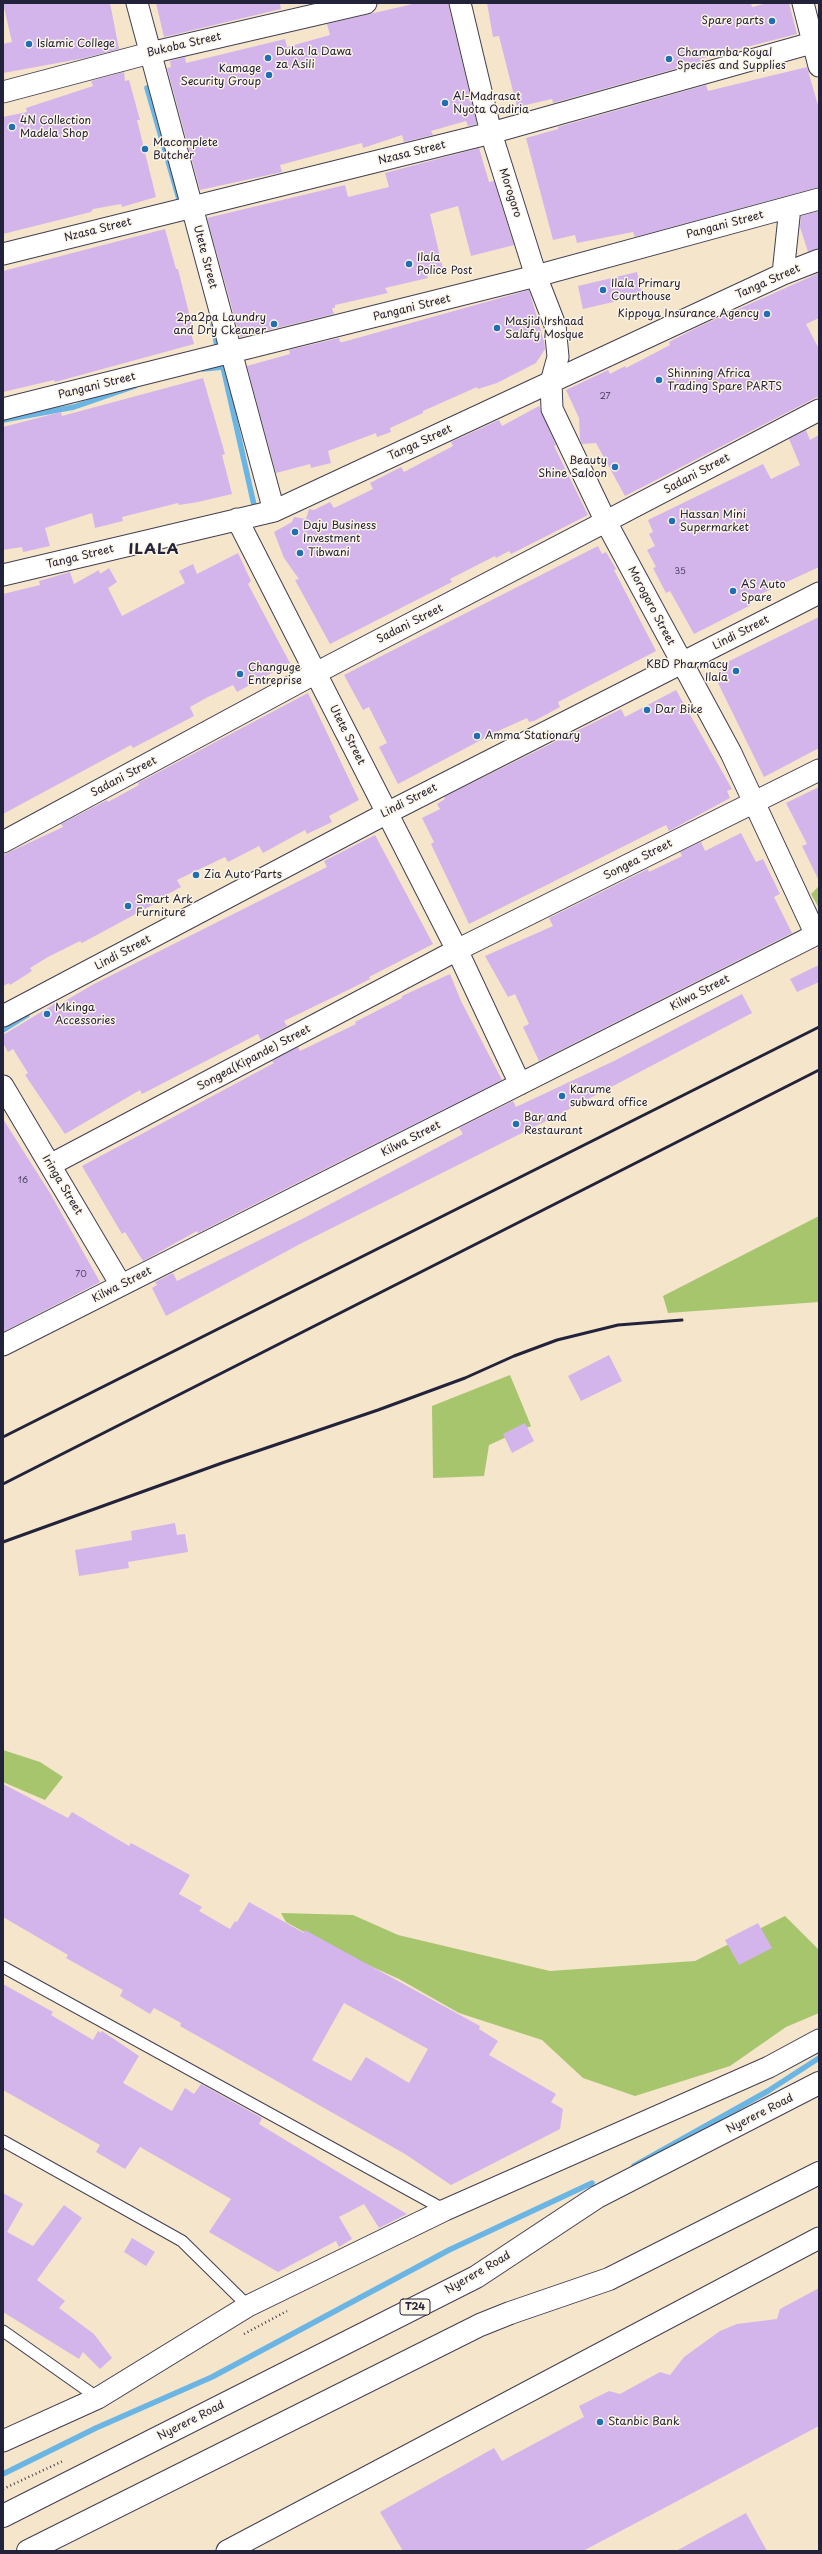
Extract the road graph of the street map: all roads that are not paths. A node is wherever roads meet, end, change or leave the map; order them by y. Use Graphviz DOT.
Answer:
graph roads {
  1 [pos="137,3"];
  2 [pos="366,3"];
  3 [pos="460,3"];
  4 [pos="802,3"];
  5 [pos="816,41"];
  6 [pos="150,53"];
  7 [pos="819,66"];
  8 [pos="3,92"];
  9 [pos="491,133"];
  10 [pos="819,199"];
  11 [pos="192,207"];
  12 [pos="790,208"];
  13 [pos="3,254"];
  14 [pos="819,260"];
  15 [pos="783,274"];
  16 [pos="536,276"];
  17 [pos="231,353"];
  18 [pos="551,382"];
  19 [pos="3,409"];
  20 [pos="819,410"];
  21 [pos="274,511"];
  22 [pos="238,519"];
  23 [pos="606,522"];
  24 [pos="3,575"];
  25 [pos="819,593"];
  26 [pos="682,663"];
  27 [pos="316,673"];
  28 [pos="819,770"];
  29 [pos="755,801"];
  30 [pos="387,813"];
  31 [pos="3,842"];
  32 [pos="817,934"];
  33 [pos="457,950"];
  34 [pos="3,1016"];
  35 [pos="520,1084"];
  36 [pos="3,1086"];
  37 [pos="50,1165"];
  38 [pos="121,1285"];
  39 [pos="3,1345"];
  40 [pos="3,1967"];
  41 [pos="819,2040"];
  42 [pos="819,2083"];
  43 [pos="3,2141"];
  44 [pos="819,2173"];
  45 [pos="445,2210"];
  46 [pos="819,2238"];
  47 [pos="248,2306"];
  48 [pos="3,2331"];
  49 [pos="98,2398"];
  50 [pos="3,2441"];
  51 [pos="3,2516"];
  52 [pos="28,2551"];
  53 [pos="227,2551"];
  1 -- 6 [label="street, Utete Street"];
  2 -- 6 [label="street, Bukoba Street"];
  3 -- 9 [label="street, Morogoro"];
  4 -- 5 [label="street"];
  5 -- 7 [label="street"];
  5 -- 9 [label="street, Nzasa Street"];
  6 -- 8 [label="street, Bukoba Street"];
  6 -- 11 [label="street, Utete Street"];
  9 -- 11 [label="street, Nzasa Street"];
  9 -- 16 [label="street, Morogoro"];
  10 -- 12 [label="street, Pangani Street"];
  11 -- 13 [label="street, Nzasa Street"];
  11 -- 17 [label="street, Utete Street"];
  12 -- 15 [label="street"];
  12 -- 16 [label="street, Pangani Street"];
  14 -- 15 [label="street, Tanga Street"];
  15 -- 18 [label="street, Tanga Street"];
  16 -- 17 [label="street, Pangani Street"];
  16 -- 18 [label="street, Morogoro"];
  17 -- 19 [label="street, Pangani Street"];
  17 -- 21 [label="street, Utete Street"];
  18 -- 21 [label="street, Tanga Street"];
  18 -- 23 [label="street, Morogoro Street"];
  20 -- 23 [label="street, Sadani Street"];
  21 -- 22 [label="street, Tanga Street"];
  22 -- 24 [label="street, Tanga Street"];
  22 -- 27 [label="street, Utete Street"];
  23 -- 26 [label="street, Morogoro Street"];
  23 -- 27 [label="street, Sadani Street"];
  25 -- 26 [label="street, Lindi Street"];
  26 -- 29 [label="street, Morogoro Street"];
  26 -- 30 [label="street, Lindi Street"];
  27 -- 30 [label="street, Utete Street"];
  27 -- 31 [label="street, Sadani Street"];
  28 -- 29 [label="street, Songea Street"];
  29 -- 32 [label="street, Morogoro Street"];
  29 -- 33 [label="street, Songea Street"];
  30 -- 33 [label="street, Utete Street"];
  30 -- 34 [label="street, Lindi Street"];
  32 -- 35 [label="street, Kilwa Street"];
  33 -- 35 [label="street, Utete Street"];
  33 -- 37 [label="street, Songea(Kipande) Street"];
  35 -- 38 [label="street, Kilwa Street"];
  36 -- 37 [label="street, Iringa Street"];
  37 -- 38 [label="street, Iringa Street"];
  38 -- 39 [label="street, Kilwa Street"];
  40 -- 45 [label="lane"];
  41 -- 45 [label="street"];
  42 -- 51 [label="highway, Nyerere Road / T24"];
  43 -- 47 [label="lane"];
  44 -- 52 [label="highway"];
  45 -- 47 [label="street"];
  46 -- 53 [label="street"];
  47 -- 49 [label="street"];
  48 -- 49 [label="lane"];
  49 -- 50 [label="street"];
}
